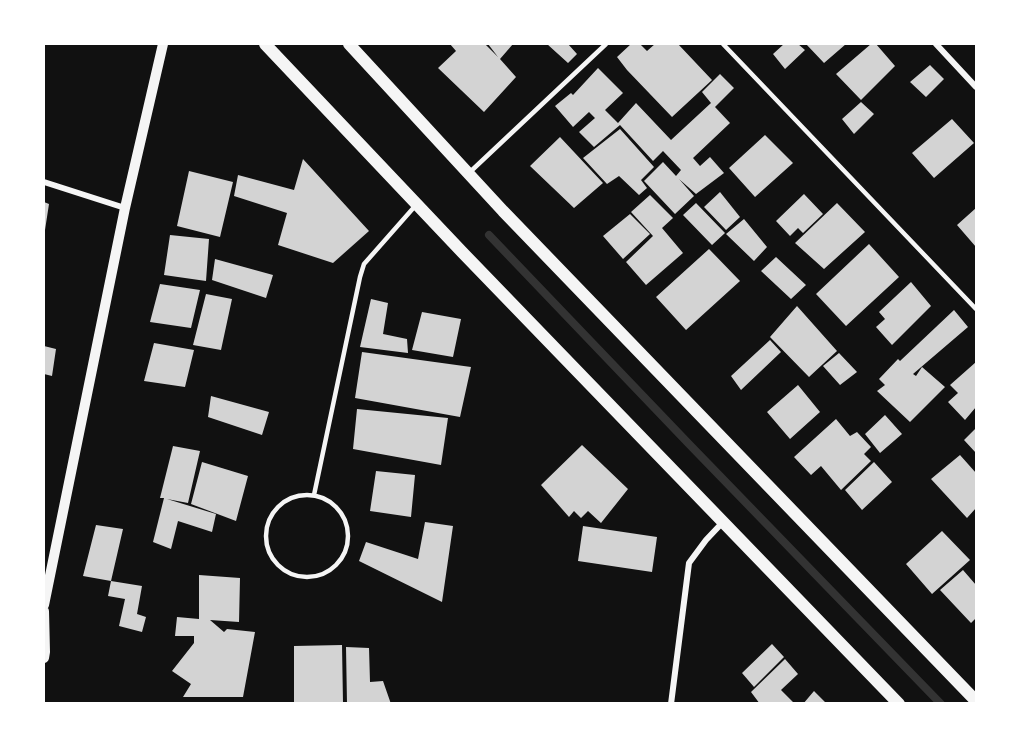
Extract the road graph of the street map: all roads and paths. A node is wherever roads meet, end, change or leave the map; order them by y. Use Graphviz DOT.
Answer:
graph roads {
  1 [pos="163,44"];
  2 [pos="265,44"];
  3 [pos="349,44"];
  4 [pos="606,44"];
  5 [pos="723,44"];
  6 [pos="936,44"];
  7 [pos="976,87"];
  8 [pos="468,173"];
  9 [pos="44,182"];
  10 [pos="416,204"];
  11 [pos="125,208"];
  12 [pos="976,309"];
  13 [pos="314,495"];
  14 [pos="723,522"];
  15 [pos="44,605"];
  16 [pos="44,611"];
  17 [pos="44,657"];
  18 [pos="976,700"];
  19 [pos="671,704"];
  20 [pos="899,704"];
  1 -- 11 [label="street"];
  2 -- 10 [label="main road"];
  3 -- 8 [label="main road"];
  4 -- 8 [label="lane"];
  5 -- 12 [label="lane"];
  6 -- 7 [label="street"];
  8 -- 18 [label="main road"];
  9 -- 11 [label="street"];
  10 -- 13 [label="lane"];
  10 -- 14 [label="main road"];
  11 -- 15 [label="street"];
  13 -- 13 [label="lane"];
  14 -- 19 [label="street"];
  14 -- 20 [label="main road"];
  16 -- 17 [label="street"];
}
